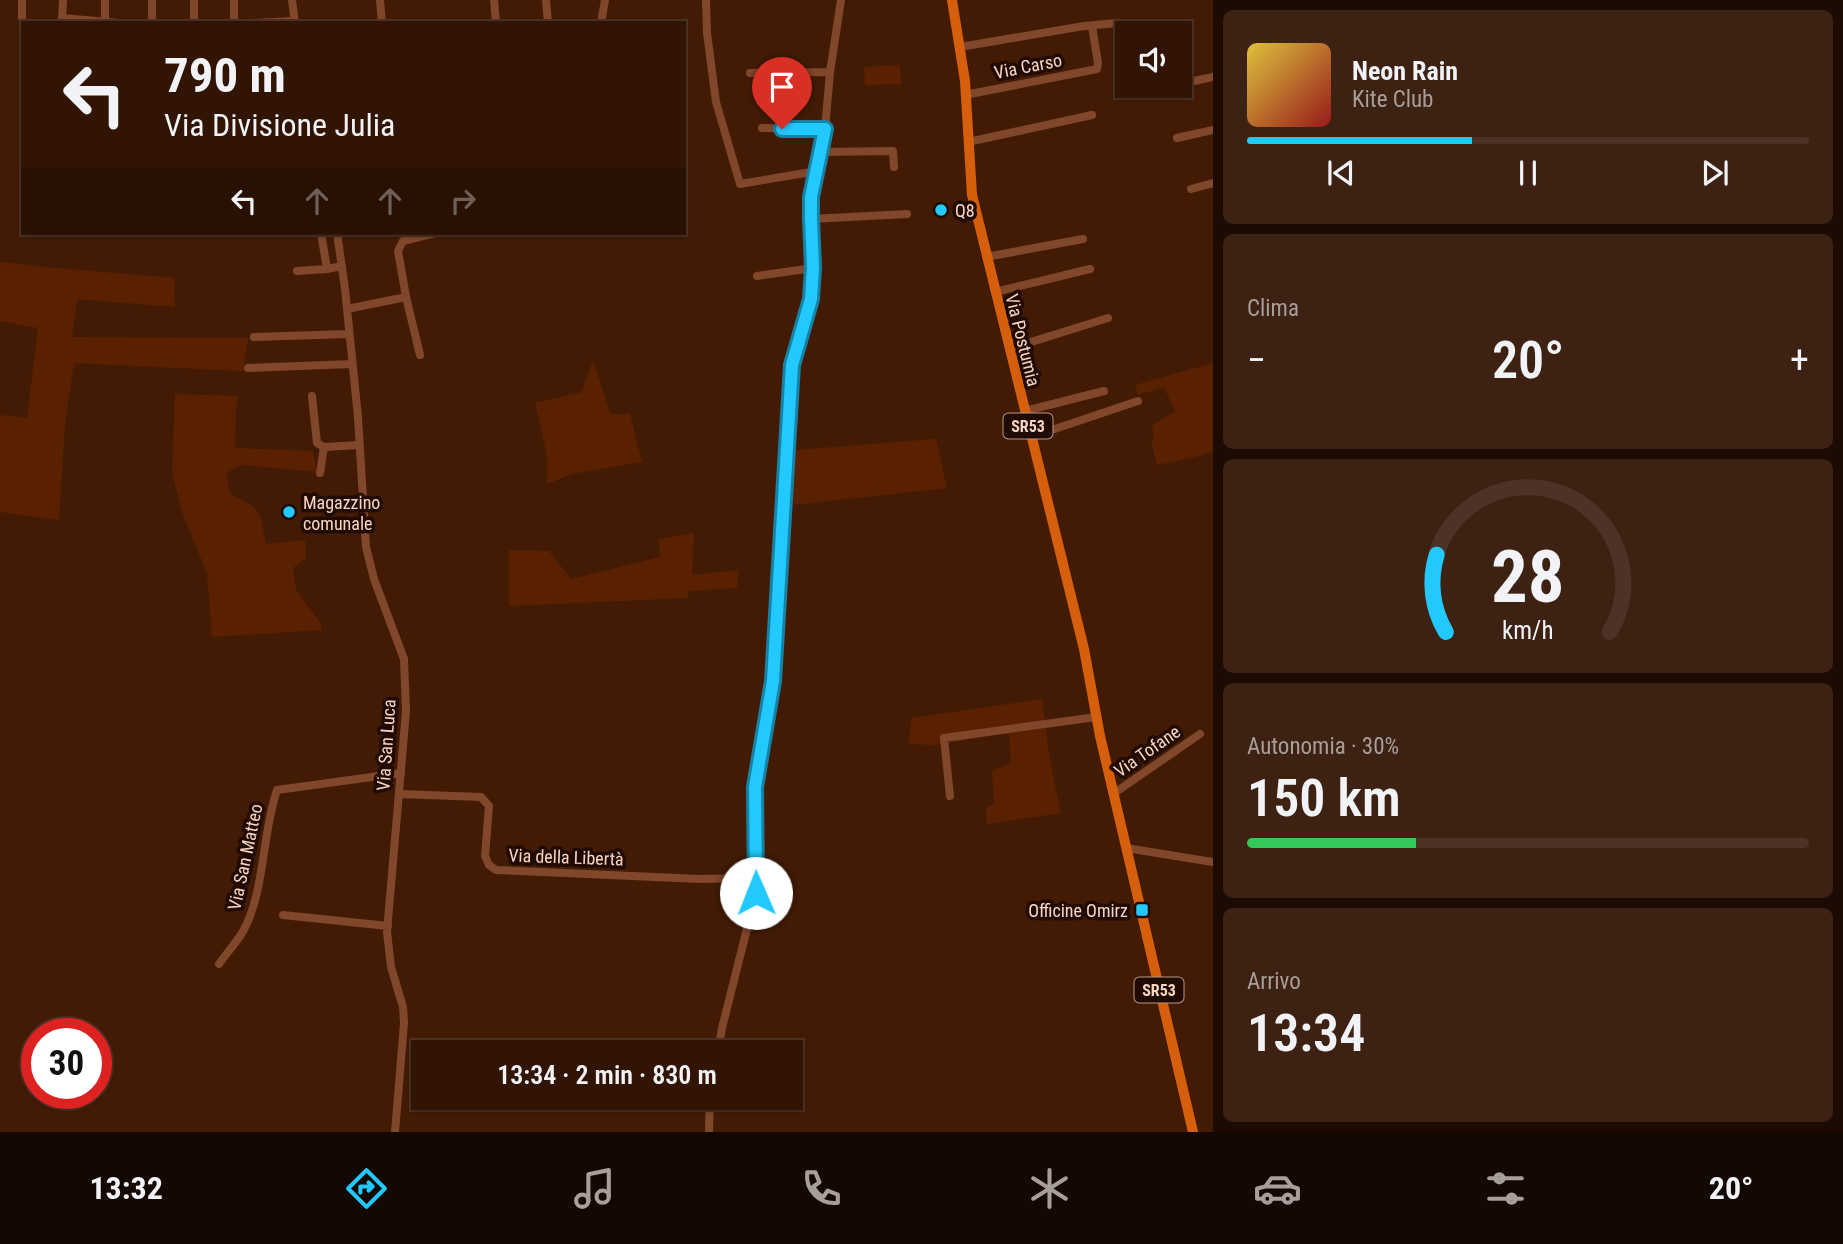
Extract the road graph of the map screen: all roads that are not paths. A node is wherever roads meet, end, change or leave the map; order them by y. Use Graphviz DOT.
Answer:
graph roads {
  1 [pos="22,0"];
  2 [pos="63,0"];
  3 [pos="105,0"];
  4 [pos="152,0"];
  5 [pos="194,0"];
  6 [pos="234,0"];
  7 [pos="292,0"];
  8 [pos="380,0"];
  9 [pos="494,0"];
  10 [pos="546,0"];
  11 [pos="605,0"];
  12 [pos="706,0"];
  13 [pos="841,0"];
  14 [pos="952,0"];
  15 [pos="22,18"];
  16 [pos="94,21"];
  17 [pos="105,21"];
  18 [pos="152,21"];
  19 [pos="194,21"];
  20 [pos="234,21"];
  21 [pos="295,21"];
  22 [pos="382,21"];
  23 [pos="496,21"];
  24 [pos="548,21"];
  25 [pos="601,21"];
  26 [pos="1115,23"];
  27 [pos="1092,26"];
  28 [pos="960,47"];
  29 [pos="830,72"];
  30 [pos="750,73"];
  31 [pos="1213,77"];
  32 [pos="1192,81"];
  33 [pos="965,95"];
  34 [pos="1092,116"];
  35 [pos="762,128"];
  36 [pos="825,129"];
  37 [pos="1213,130"];
  38 [pos="1177,138"];
  39 [pos="968,142"];
  40 [pos="821,152"];
  41 [pos="894,167"];
  42 [pos="817,172"];
  43 [pos="1213,183"];
  44 [pos="1191,189"];
  45 [pos="906,214"];
  46 [pos="811,219"];
  47 [pos="321,235"];
  48 [pos="337,235"];
  49 [pos="427,235"];
  50 [pos="1083,239"];
  51 [pos="986,257"];
  52 [pos="342,267"];
  53 [pos="813,268"];
  54 [pos="327,269"];
  55 [pos="1090,269"];
  56 [pos="298,271"];
  57 [pos="757,276"];
  58 [pos="995,292"];
  59 [pos="406,297"];
  60 [pos="347,309"];
  61 [pos="1108,318"];
  62 [pos="349,334"];
  63 [pos="254,337"];
  64 [pos="1009,349"];
  65 [pos="420,355"];
  66 [pos="352,364"];
  67 [pos="248,368"];
  68 [pos="1104,391"];
  69 [pos="312,396"];
  70 [pos="1139,401"];
  71 [pos="1024,411"];
  72 [pos="1031,437"];
  73 [pos="360,445"];
  74 [pos="324,447"];
  75 [pos="320,473"];
  76 [pos="1096,717"];
  77 [pos="1200,734"];
  78 [pos="401,773"];
  79 [pos="399,794"];
  80 [pos="1113,794"];
  81 [pos="950,796"];
  82 [pos="1126,848"];
  83 [pos="1213,862"];
  84 [pos="756,878"];
  85 [pos="283,915"];
  86 [pos="387,926"];
  87 [pos="219,964"];
  88 [pos="720,1040"];
  89 [pos="710,1110"];
  90 [pos="395,1132"];
  91 [pos="709,1132"];
  92 [pos="1193,1132"];
  1 -- 15 [label="street"];
  2 -- 16 [label="street"];
  3 -- 17 [label="street"];
  4 -- 18 [label="street"];
  5 -- 19 [label="street"];
  6 -- 20 [label="street"];
  7 -- 21 [label="street"];
  8 -- 22 [label="street"];
  9 -- 23 [label="street"];
  10 -- 24 [label="street"];
  11 -- 25 [label="street"];
  12 -- 42 [label="street"];
  13 -- 29 [label="street"];
  14 -- 28 [label="main road, Via Postumia / SR53"];
  26 -- 27 [label="street"];
  27 -- 28 [label="street"];
  27 -- 33 [label="street, Via Carso"];
  28 -- 33 [label="main road, Via Postumia / SR53"];
  29 -- 30 [label="street"];
  29 -- 36 [label="street"];
  31 -- 32 [label="street"];
  33 -- 39 [label="main road, Via Postumia / SR53"];
  34 -- 39 [label="street"];
  35 -- 36 [label="street"];
  36 -- 40 [label="street"];
  37 -- 38 [label="street"];
  39 -- 51 [label="main road, Via Postumia / SR53"];
  40 -- 41 [label="street"];
  40 -- 42 [label="street"];
  42 -- 46 [label="street"];
  43 -- 44 [label="street"];
  45 -- 46 [label="street"];
  46 -- 53 [label="street"];
  47 -- 54 [label="street"];
  48 -- 52 [label="street, Via San Luca"];
  49 -- 59 [label="street"];
  50 -- 51 [label="street"];
  51 -- 58 [label="main road, Via Postumia / SR53"];
  52 -- 54 [label="street"];
  52 -- 60 [label="street, Via San Luca"];
  53 -- 57 [label="street"];
  53 -- 84 [label="street"];
  54 -- 56 [label="street"];
  55 -- 58 [label="street"];
  58 -- 64 [label="main road, Via Postumia / SR53"];
  59 -- 60 [label="street"];
  59 -- 65 [label="street"];
  60 -- 62 [label="street, Via San Luca"];
  61 -- 64 [label="street"];
  62 -- 63 [label="street"];
  62 -- 66 [label="street, Via San Luca"];
  64 -- 71 [label="main road, Via Postumia / SR53"];
  66 -- 67 [label="street"];
  66 -- 73 [label="street, Via San Luca"];
  68 -- 71 [label="street"];
  69 -- 74 [label="street"];
  70 -- 72 [label="street"];
  71 -- 72 [label="main road, Via Postumia / SR53"];
  72 -- 76 [label="main road, Via Postumia / SR53"];
  73 -- 74 [label="street"];
  73 -- 78 [label="street, Via San Luca"];
  74 -- 75 [label="street"];
  76 -- 80 [label="main road, Via Postumia / SR53"];
  76 -- 81 [label="street"];
  77 -- 80 [label="street, Via Tofane"];
  78 -- 79 [label="street, Via San Luca"];
  78 -- 87 [label="street, Via San Matteo"];
  79 -- 84 [label="street, Via della Libertà"];
  79 -- 86 [label="street, Via San Luca"];
  80 -- 82 [label="main road, Via Postumia / SR53"];
  82 -- 83 [label="street"];
  82 -- 92 [label="main road, SR53"];
  84 -- 88 [label="street"];
  85 -- 86 [label="street"];
  86 -- 90 [label="street, Via San Luca"];
  89 -- 91 [label="street"];
}
